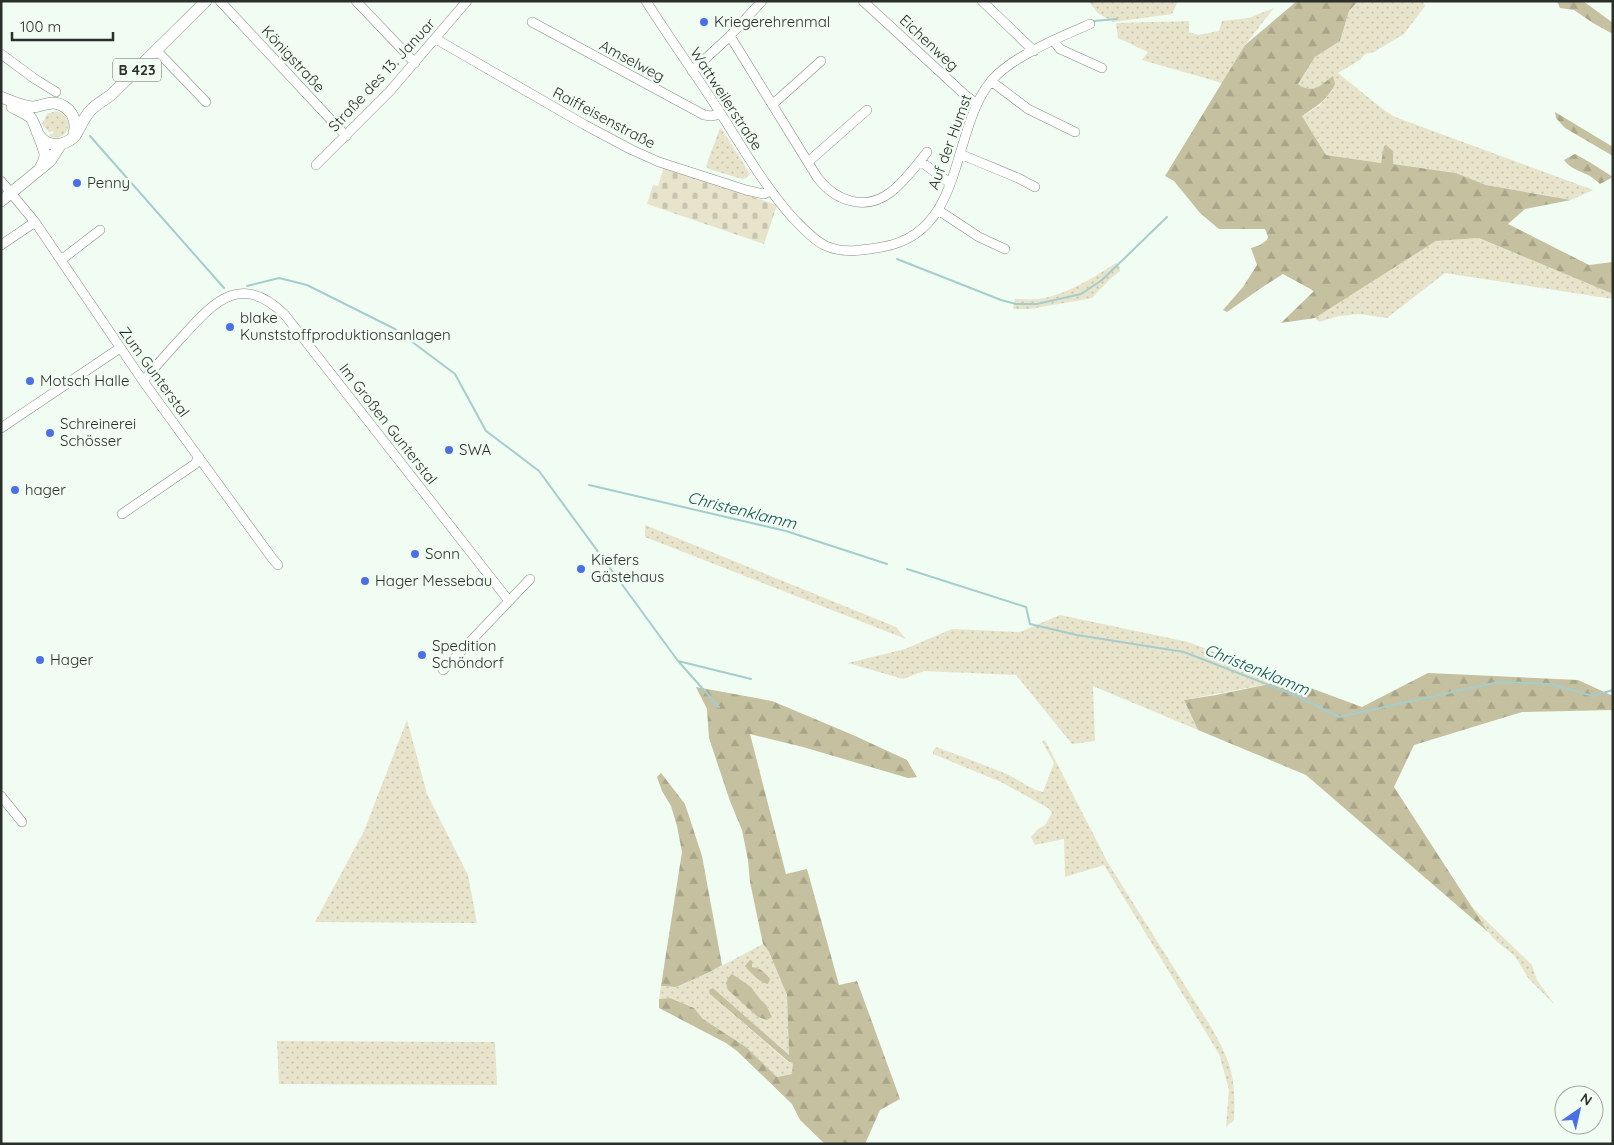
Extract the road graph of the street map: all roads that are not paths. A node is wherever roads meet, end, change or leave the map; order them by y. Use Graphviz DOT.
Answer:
graph roads {
  1 [pos="206,1"];
  2 [pos="220,1"];
  3 [pos="356,1"];
  4 [pos="467,1"];
  5 [pos="646,1"];
  6 [pos="863,1"];
  7 [pos="982,1"];
  8 [pos="761,2"];
  9 [pos="532,22"];
  10 [pos="1090,24"];
  11 [pos="730,36"];
  12 [pos="436,39"];
  13 [pos="1054,41"];
  14 [pos="157,51"];
  15 [pos="1034,51"];
  16 [pos="1,54"];
  17 [pos="820,61"];
  18 [pos="415,63"];
  19 [pos="1102,68"];
  20 [pos="692,70"];
  21 [pos="991,80"];
  22 [pos="56,92"];
  23 [pos="1,97"];
  24 [pos="206,102"];
  25 [pos="773,104"];
  26 [pos="977,104"];
  27 [pos="64,107"];
  28 [pos="94,107"];
  29 [pos="866,110"];
  30 [pos="721,114"];
  31 [pos="36,129"];
  32 [pos="1075,132"];
  33 [pos="346,136"];
  34 [pos="64,142"];
  35 [pos="927,152"];
  36 [pos="960,154"];
  37 [pos="920,161"];
  38 [pos="808,162"];
  39 [pos="316,165"];
  40 [pos="39,170"];
  41 [pos="1,181"];
  42 [pos="950,183"];
  43 [pos="1036,187"];
  44 [pos="770,191"];
  45 [pos="11,193"];
  46 [pos="1,202"];
  47 [pos="938,210"];
  48 [pos="786,211"];
  49 [pos="35,222"];
  50 [pos="100,230"];
  51 [pos="1,245"];
  52 [pos="1005,249"];
  53 [pos="61,260"];
  54 [pos="120,348"];
  55 [pos="143,381"];
  56 [pos="1,428"];
  57 [pos="199,458"];
  58 [pos="122,514"];
  59 [pos="278,565"];
  60 [pos="530,580"];
  61 [pos="509,601"];
  62 [pos="443,670"];
  63 [pos="1,796"];
  64 [pos="22,822"];
  1 -- 14 [label="main road, B 423"];
  2 -- 33 [label="street, Königstraße"];
  3 -- 18 [label="street"];
  4 -- 12 [label="street, Straße des 13. Januar"];
  5 -- 20 [label="street, Wattweilerstraße"];
  6 -- 26 [label="street, Eichenweg"];
  7 -- 15 [label="street"];
  8 -- 11 [label="street"];
  9 -- 30 [label="street, Amselweg"];
  10 -- 13 [label="street, Auf der Humst"];
  11 -- 20 [label="street"];
  11 -- 25 [label="street"];
  12 -- 18 [label="street, Straße des 13. Januar"];
  12 -- 44 [label="street, Raiffeisenstraße"];
  13 -- 15 [label="street, Auf der Humst"];
  13 -- 19 [label="street"];
  14 -- 24 [label="street"];
  14 -- 28 [label="main road, B 423"];
  15 -- 21 [label="street, Auf der Humst"];
  16 -- 22 [label="street"];
  17 -- 25 [label="street"];
  18 -- 33 [label="street, Straße des 13. Januar"];
  20 -- 30 [label="street, Wattweilerstraße"];
  21 -- 26 [label="street, Auf der Humst"];
  21 -- 32 [label="street"];
  23 -- 27 [label="main road"];
  23 -- 31 [label="main road"];
  25 -- 38 [label="street"];
  26 -- 36 [label="street, Auf der Humst"];
  27 -- 28 [label="main road"];
  27 -- 31 [label="main road"];
  27 -- 34 [label="main road"];
  28 -- 34 [label="main road, B 423"];
  29 -- 38 [label="street"];
  30 -- 44 [label="street, Wattweilerstraße"];
  31 -- 34 [label="main road"];
  31 -- 40 [label="main road"];
  33 -- 39 [label="street, Straße des 13. Januar"];
  34 -- 40 [label="main road"];
  35 -- 37 [label="street"];
  36 -- 42 [label="street, Auf der Humst"];
  36 -- 43 [label="street"];
  37 -- 38 [label="street"];
  37 -- 42 [label="street"];
  40 -- 45 [label="main road"];
  41 -- 45 [label="street, Zum Gunterstal"];
  42 -- 47 [label="street, Auf der Humst"];
  44 -- 48 [label="street, Wattweilerstraße"];
  45 -- 46 [label="main road"];
  45 -- 49 [label="street, Zum Gunterstal"];
  47 -- 48 [label="street, Auf der Humst"];
  47 -- 52 [label="street"];
  49 -- 51 [label="street"];
  49 -- 53 [label="street, Zum Gunterstal"];
  50 -- 53 [label="street"];
  53 -- 54 [label="street, Zum Gunterstal"];
  54 -- 55 [label="street, Zum Gunterstal"];
  54 -- 56 [label="street"];
  55 -- 57 [label="street, Zum Gunterstal"];
  55 -- 61 [label="street, Im Großen Gunterstal"];
  57 -- 58 [label="street"];
  57 -- 59 [label="street, Zum Gunterstal"];
  60 -- 61 [label="street"];
  61 -- 62 [label="street"];
  63 -- 64 [label="street"];
}
